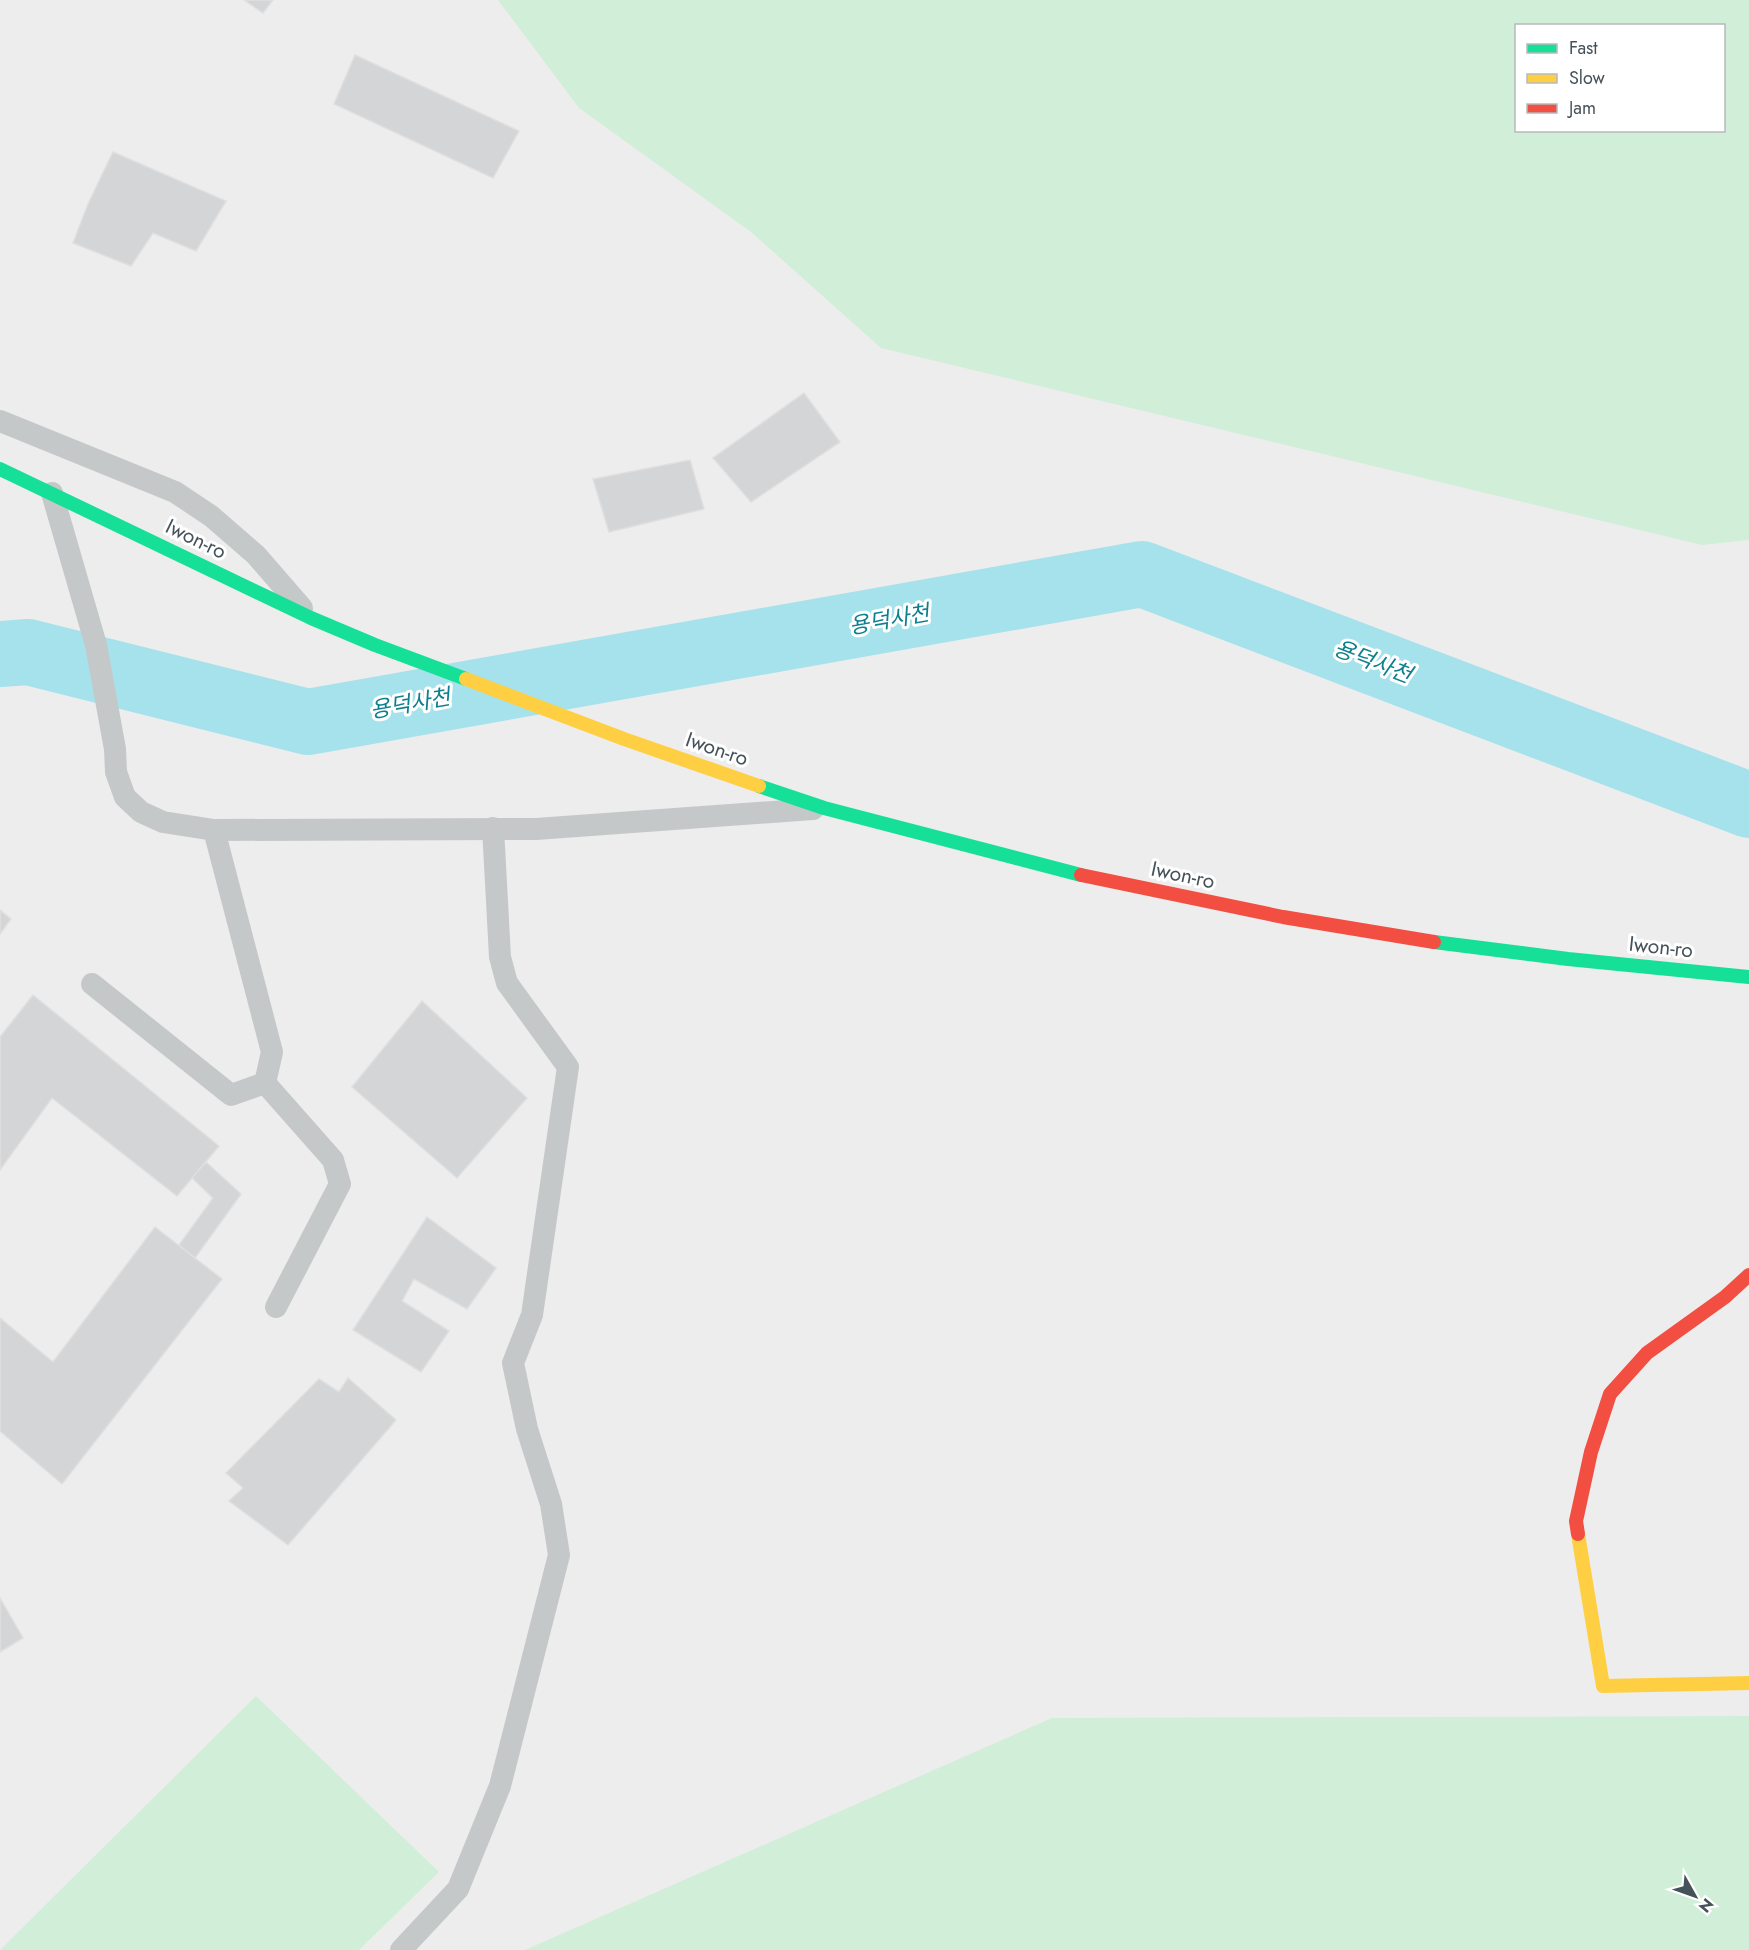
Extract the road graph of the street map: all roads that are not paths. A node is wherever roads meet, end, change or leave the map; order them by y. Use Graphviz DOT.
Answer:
graph roads {
  1 [pos="0,421"];
  2 [pos="0,469"];
  3 [pos="52,493"];
  4 [pos="311,618"];
  5 [pos="824,808"];
  6 [pos="493,828"];
  7 [pos="214,830"];
  8 [pos="1749,977"];
  9 [pos="92,984"];
  10 [pos="265,1083"];
  11 [pos="1749,1275"];
  12 [pos="276,1307"];
  13 [pos="1749,1683"];
  14 [pos="401,1950"];
  1 -- 4 [label="lane"];
  2 -- 3 [label="main road, Iwon-ro"];
  3 -- 4 [label="main road, Iwon-ro"];
  3 -- 7 [label="lane"];
  4 -- 5 [label="main road, Iwon-ro"];
  5 -- 6 [label="lane"];
  5 -- 8 [label="main road, Iwon-ro"];
  6 -- 7 [label="lane"];
  6 -- 14 [label="lane"];
  7 -- 10 [label="lane"];
  9 -- 10 [label="lane"];
  10 -- 12 [label="lane"];
  11 -- 13 [label="main road"];
}
